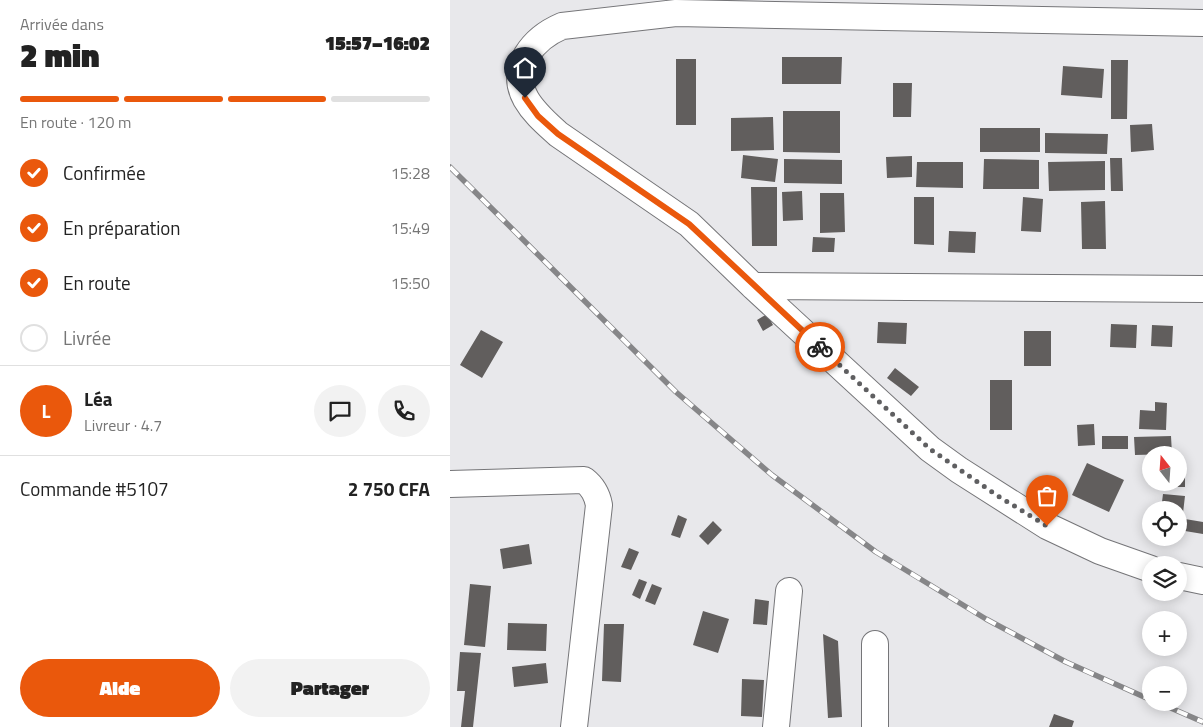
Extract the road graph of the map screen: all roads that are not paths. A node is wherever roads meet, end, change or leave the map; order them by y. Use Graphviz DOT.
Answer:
graph roads {
  1 [pos="676,6"];
  2 [pos="1203,23"];
  3 [pos="753,286"];
  4 [pos="1203,289"];
  5 [pos="450,484"];
  6 [pos="1142,566"];
  7 [pos="1187,578"];
  8 [pos="1203,581"];
  9 [pos="789,591"];
  10 [pos="875,644"];
  11 [pos="574,727"];
  12 [pos="776,727"];
  13 [pos="875,727"];
  1 -- 2 [label="street"];
  1 -- 3 [label="street"];
  3 -- 4 [label="street"];
  3 -- 6 [label="street"];
  5 -- 11 [label="street"];
  7 -- 8 [label="street"];
  9 -- 12 [label="street"];
  10 -- 13 [label="street"];
}
